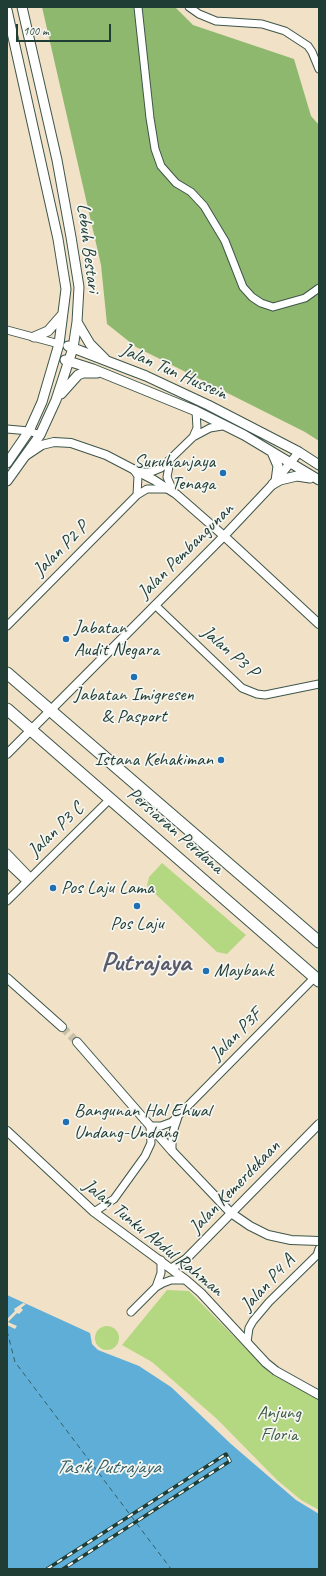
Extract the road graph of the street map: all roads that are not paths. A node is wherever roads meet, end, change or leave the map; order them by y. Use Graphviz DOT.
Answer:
graph roads {
  1 [pos="22,7"];
  2 [pos="138,7"];
  3 [pos="189,7"];
  4 [pos="7,10"];
  5 [pos="319,69"];
  6 [pos="319,288"];
  7 [pos="63,312"];
  8 [pos="77,322"];
  9 [pos="7,330"];
  10 [pos="34,337"];
  11 [pos="59,344"];
  12 [pos="72,348"];
  13 [pos="56,357"];
  14 [pos="69,361"];
  15 [pos="107,361"];
  16 [pos="113,378"];
  17 [pos="56,400"];
  18 [pos="196,411"];
  19 [pos="222,426"];
  20 [pos="7,429"];
  21 [pos="29,431"];
  22 [pos="40,435"];
  23 [pos="193,437"];
  24 [pos="272,452"];
  25 [pos="299,452"];
  26 [pos="26,455"];
  27 [pos="170,461"];
  28 [pos="7,463"];
  29 [pos="291,464"];
  30 [pos="319,465"];
  31 [pos="135,470"];
  32 [pos="7,481"];
  33 [pos="319,481"];
  34 [pos="275,482"];
  35 [pos="168,489"];
  36 [pos="176,494"];
  37 [pos="137,495"];
  38 [pos="224,536"];
  39 [pos="155,605"];
  40 [pos="319,624"];
  41 [pos="7,626"];
  42 [pos="7,673"];
  43 [pos="319,684"];
  44 [pos="7,709"];
  45 [pos="51,710"];
  46 [pos="31,730"];
  47 [pos="7,754"];
  48 [pos="110,799"];
  49 [pos="7,853"];
  50 [pos="7,863"];
  51 [pos="28,879"];
  52 [pos="7,901"];
  53 [pos="319,942"];
  54 [pos="7,978"];
  55 [pos="317,979"];
  56 [pos="62,1028"];
  57 [pos="78,1042"];
  58 [pos="179,1115"];
  59 [pos="319,1124"];
  60 [pos="150,1126"];
  61 [pos="7,1131"];
  62 [pos="172,1151"];
  63 [pos="94,1212"];
  64 [pos="231,1212"];
  65 [pos="319,1241"];
  66 [pos="319,1249"];
  67 [pos="160,1260"];
  68 [pos="172,1268"];
  69 [pos="186,1280"];
  70 [pos="156,1287"];
  71 [pos="131,1312"];
  72 [pos="246,1342"];
  73 [pos="319,1395"];
  1 -- 8 [label="main road, Lebuh Bestari"];
  2 -- 6 [label="street"];
  3 -- 5 [label="street"];
  4 -- 7 [label="main road, Lebuh Bestari"];
  7 -- 10 [label="main road"];
  7 -- 11 [label="main road, Lebuh Bestari"];
  8 -- 12 [label="main road, Lebuh Bestari"];
  8 -- 15 [label="main road"];
  9 -- 10 [label="street, Jalan Tun Hussein"];
  10 -- 11 [label="street, Jalan Tun Hussein"];
  11 -- 12 [label="main road, Jalan Tun Hussein"];
  11 -- 13 [label="main road, Lebuh Bestari"];
  12 -- 14 [label="main road, Lebuh Bestari"];
  12 -- 15 [label="main road, Jalan Tun Hussein"];
  13 -- 14 [label="main road, Jalan Tun Hussein"];
  13 -- 21 [label="main road, Lebuh Bestari"];
  14 -- 16 [label="main road, Jalan Tun Hussein"];
  14 -- 17 [label="main road, Lebuh Bestari"];
  15 -- 25 [label="main road, Jalan Tun Hussein"];
  16 -- 17 [label="main road"];
  16 -- 18 [label="main road, Jalan Tun Hussein"];
  17 -- 22 [label="main road, Lebuh Bestari"];
  18 -- 19 [label="main road, Jalan Tun Hussein"];
  18 -- 23 [label="street"];
  19 -- 23 [label="street"];
  19 -- 24 [label="main road, Jalan Tun Hussein"];
  20 -- 21 [label="street"];
  21 -- 22 [label="street"];
  21 -- 28 [label="main road, Lebuh Bestari"];
  22 -- 26 [label="main road, Lebuh Bestari"];
  23 -- 27 [label="street"];
  24 -- 29 [label="main road, Jalan Tun Hussein"];
  24 -- 34 [label="main road"];
  25 -- 29 [label="street, Jalan Pembangunan"];
  25 -- 30 [label="main road, Jalan Tun Hussein"];
  26 -- 31 [label="street"];
  26 -- 32 [label="main road, Lebuh Bestari"];
  27 -- 31 [label="street"];
  27 -- 36 [label="street"];
  29 -- 33 [label="main road, Jalan Tun Hussein"];
  29 -- 34 [label="street, Jalan Pembangunan"];
  31 -- 35 [label="street"];
  31 -- 37 [label="street"];
  33 -- 34 [label="main road"];
  34 -- 38 [label="street, Jalan Pembangunan"];
  35 -- 36 [label="street"];
  35 -- 37 [label="street, Jalan P2 P"];
  36 -- 38 [label="street"];
  37 -- 41 [label="street, Jalan P2 P"];
  38 -- 39 [label="street, Jalan Pembangunan"];
  38 -- 40 [label="street"];
  39 -- 43 [label="street, Jalan P3 P"];
  39 -- 45 [label="street, Jalan Pembangunan"];
  42 -- 45 [label="main road, Persiaran Perdana"];
  44 -- 46 [label="main road, Persiaran Perdana"];
  45 -- 46 [label="street, Jalan Pembangunan"];
  45 -- 53 [label="main road, Persiaran Perdana"];
  46 -- 47 [label="street, Jalan Pembangunan"];
  46 -- 48 [label="main road, Persiaran Perdana"];
  48 -- 51 [label="street, Jalan P3 C"];
  48 -- 55 [label="main road, Persiaran Perdana"];
  49 -- 51 [label="street"];
  50 -- 51 [label="street"];
  51 -- 52 [label="street, Jalan P3 C"];
  54 -- 56 [label="street"];
  55 -- 58 [label="street, Jalan P3F"];
  57 -- 60 [label="street"];
  58 -- 60 [label="street, Jalan P3F"];
  58 -- 62 [label="street, Jalan P3F"];
  59 -- 64 [label="street, Jalan Kemerdekaan"];
  60 -- 62 [label="street"];
  60 -- 63 [label="street"];
  61 -- 63 [label="street, Jalan Tunku Abdul Rahman"];
  62 -- 64 [label="street"];
  63 -- 67 [label="street, Jalan Tunku Abdul Rahman"];
  64 -- 65 [label="street"];
  64 -- 68 [label="street, Jalan Kemerdekaan"];
  66 -- 72 [label="street, Jalan P4 A"];
  67 -- 68 [label="street, Jalan Tunku Abdul Rahman"];
  67 -- 70 [label="street"];
  68 -- 69 [label="street, Jalan Tunku Abdul Rahman"];
  69 -- 70 [label="street"];
  69 -- 72 [label="street, Jalan Tunku Abdul Rahman"];
  70 -- 71 [label="street"];
  72 -- 73 [label="street, Jalan Tunku Abdul Rahman"];
}
